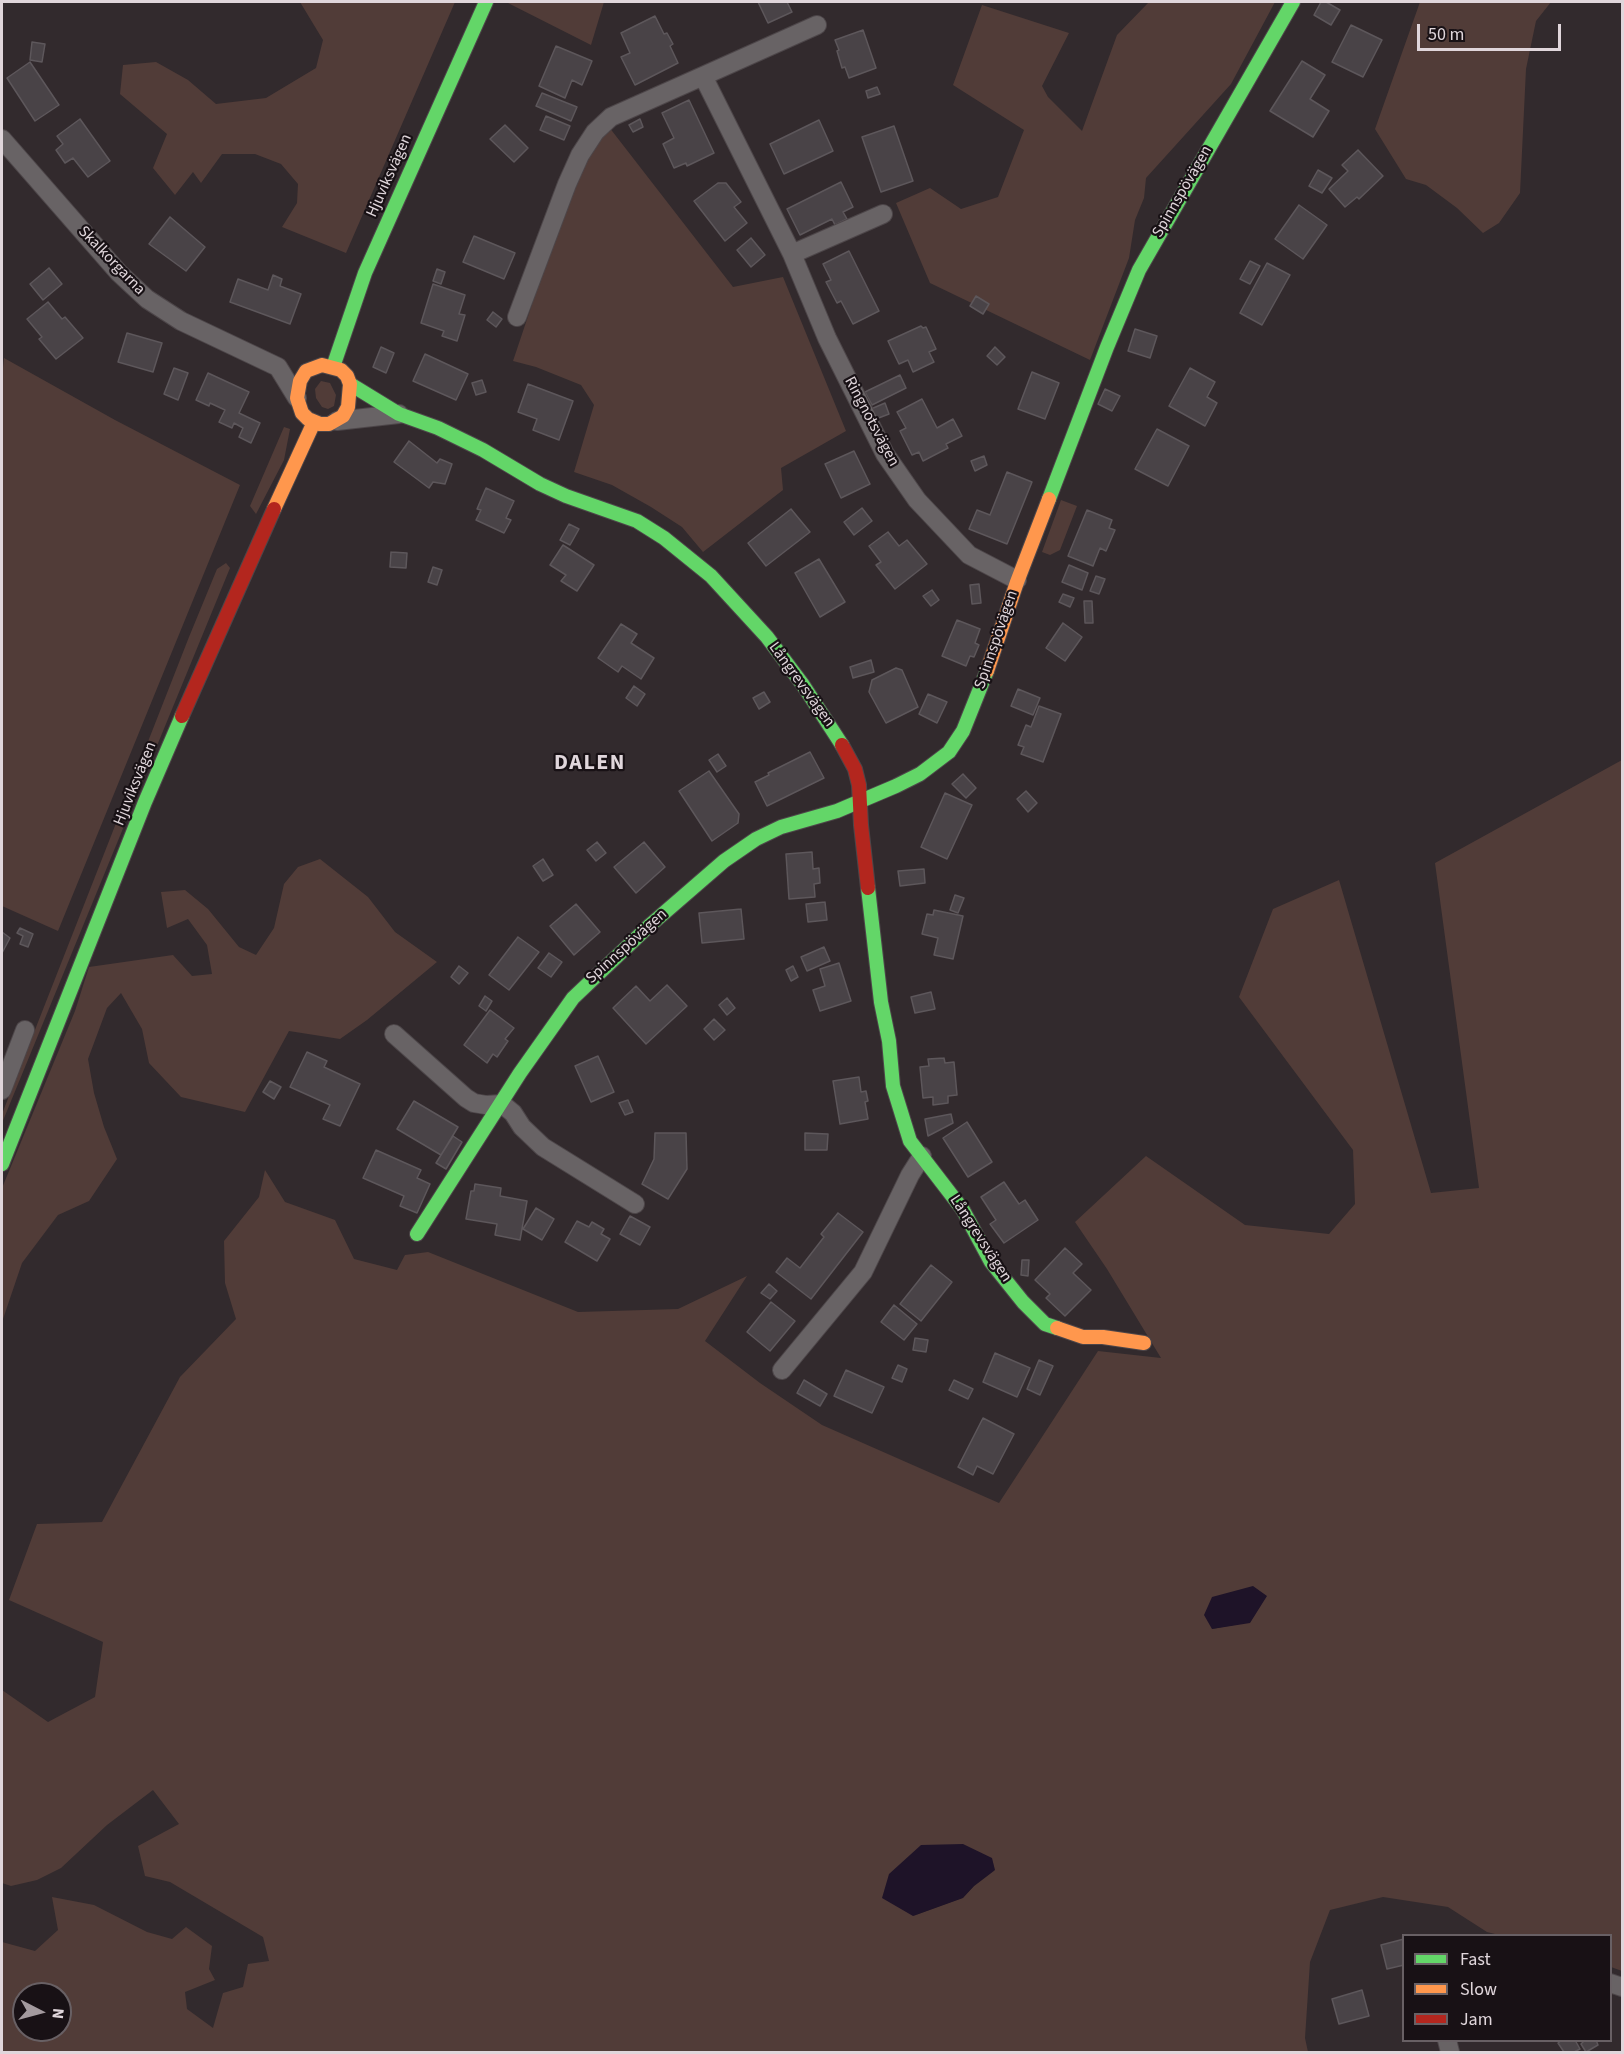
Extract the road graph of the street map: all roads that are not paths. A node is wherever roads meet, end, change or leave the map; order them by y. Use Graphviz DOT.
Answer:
graph roads {
  1 [pos="486,2"];
  2 [pos="1293,2"];
  3 [pos="817,26"];
  4 [pos="703,76"];
  5 [pos="2,139"];
  6 [pos="882,214"];
  7 [pos="792,254"];
  8 [pos="517,317"];
  9 [pos="333,366"];
  10 [pos="278,367"];
  11 [pos="312,368"];
  12 [pos="350,384"];
  13 [pos="297,398"];
  14 [pos="399,414"];
  15 [pos="337,421"];
  16 [pos="314,422"];
  17 [pos="1017,580"];
  18 [pos="860,802"];
  19 [pos="25,1029"];
  20 [pos="394,1034"];
  21 [pos="2,1090"];
  22 [pos="502,1104"];
  23 [pos="922,1156"];
  24 [pos="2,1164"];
  25 [pos="634,1204"];
  26 [pos="417,1234"];
  27 [pos="1144,1343"];
  28 [pos="782,1370"];
  1 -- 9 [label="street, Hjuviksvägen"];
  2 -- 17 [label="street, Spinnspövägen"];
  3 -- 4 [label="street"];
  4 -- 7 [label="street, Ringnotsvägen"];
  4 -- 8 [label="street"];
  5 -- 10 [label="street, Skalkorgarna"];
  6 -- 7 [label="street"];
  7 -- 17 [label="street, Ringnotsvägen"];
  9 -- 11 [label="street"];
  9 -- 12 [label="street"];
  10 -- 11 [label="street, Skalkorgarna"];
  10 -- 13 [label="street"];
  11 -- 13 [label="street"];
  12 -- 14 [label="street, Långrevsvägen"];
  12 -- 15 [label="street"];
  13 -- 16 [label="street"];
  14 -- 15 [label="street, Långrevsvägen"];
  14 -- 18 [label="street, Långrevsvägen"];
  15 -- 16 [label="street"];
  16 -- 24 [label="street, Hjuviksvägen"];
  17 -- 18 [label="street, Spinnspövägen"];
  18 -- 22 [label="street, Spinnspövägen"];
  18 -- 23 [label="street, Långrevsvägen"];
  19 -- 21 [label="street"];
  20 -- 22 [label="street"];
  22 -- 25 [label="street"];
  22 -- 26 [label="street, Spinnspövägen"];
  23 -- 27 [label="street, Långrevsvägen"];
  23 -- 28 [label="street"];
}
